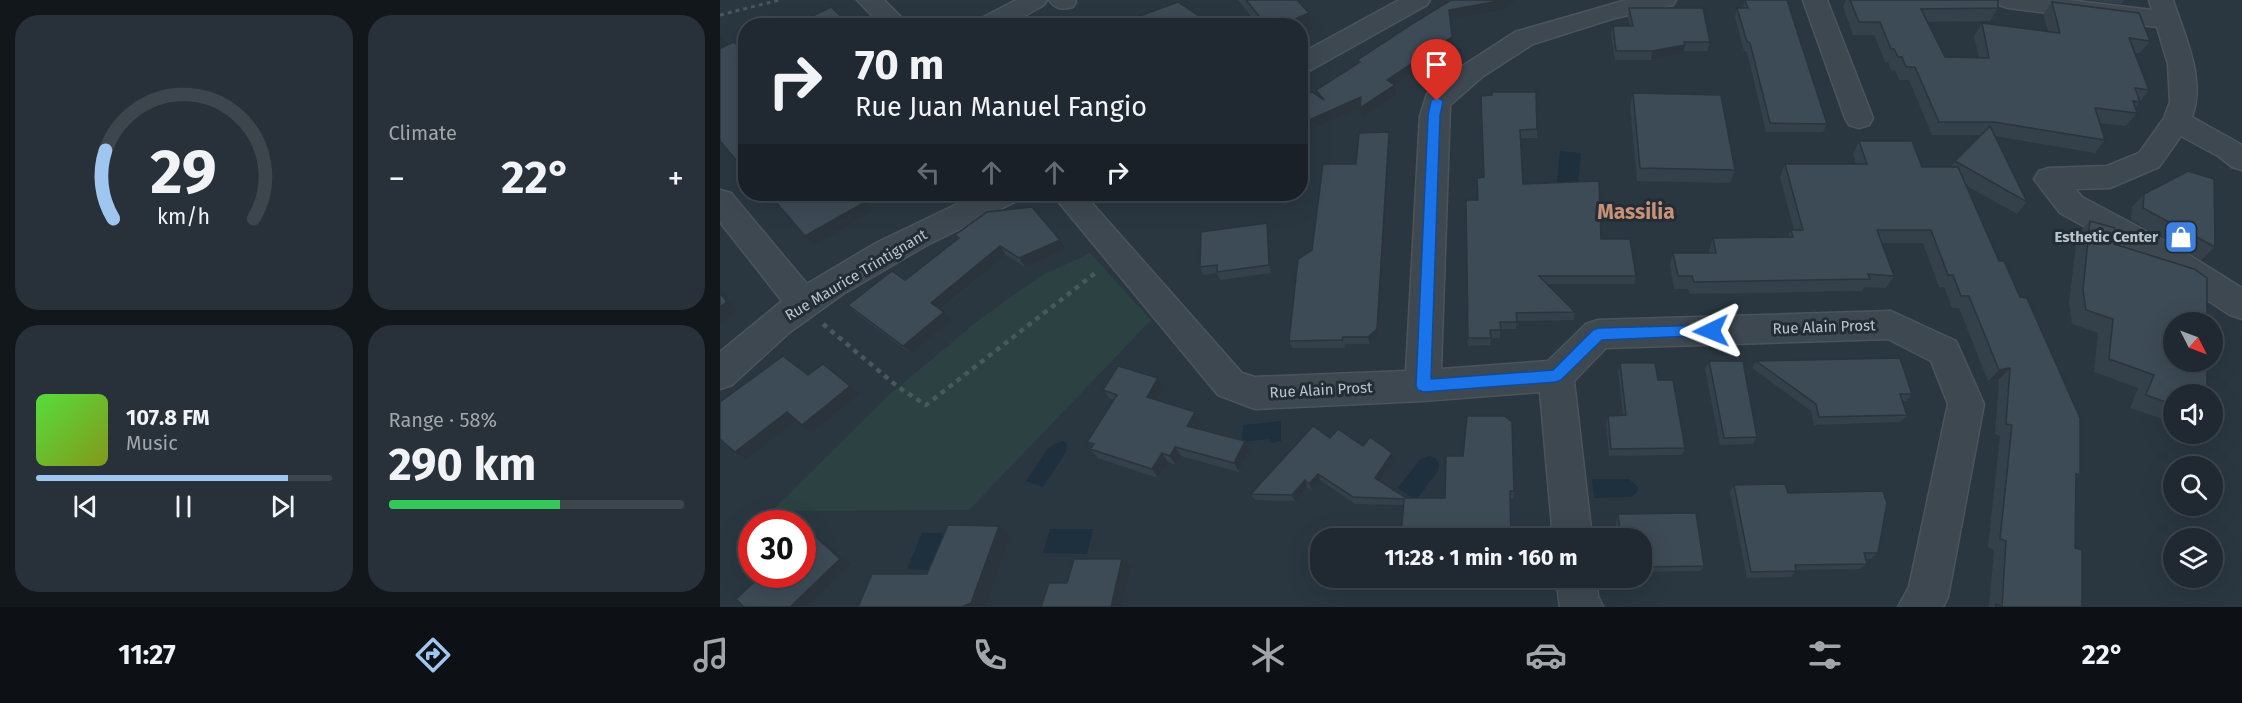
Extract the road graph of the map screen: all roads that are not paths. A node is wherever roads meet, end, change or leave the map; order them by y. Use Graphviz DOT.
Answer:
graph roads {
  1 [pos="869,0"];
  2 [pos="1035,0"];
  3 [pos="1418,0"];
  4 [pos="1664,0"];
  5 [pos="1815,0"];
  6 [pos="2008,0"];
  7 [pos="2164,10"];
  8 [pos="889,18"];
  9 [pos="1002,18"];
  10 [pos="1308,61"];
  11 [pos="1859,118"];
  12 [pos="2177,121"];
  13 [pos="2242,160"];
  14 [pos="720,201"];
  15 [pos="989,201"];
  16 [pos="1073,201"];
  17 [pos="804,304"];
  18 [pos="2242,305"];
  19 [pos="720,374"];
  20 [pos="1556,376"];
  21 [pos="1424,386"];
  22 [pos="1571,528"];
  23 [pos="1577,588"];
  24 [pos="1582,607"];
  25 [pos="1919,607"];
  1 -- 8 [label="street"];
  2 -- 9 [label="street"];
  3 -- 10 [label="street"];
  4 -- 21 [label="street"];
  5 -- 11 [label="street"];
  6 -- 7 [label="street"];
  7 -- 12 [label="street"];
  12 -- 13 [label="street"];
  12 -- 18 [label="street"];
  14 -- 17 [label="street"];
  15 -- 17 [label="street, Rue Maurice Trintignant"];
  16 -- 21 [label="street, Rue Alain Prost"];
  17 -- 19 [label="street, Rue Maurice Trintignant"];
  20 -- 21 [label="street, Rue Alain Prost"];
  20 -- 22 [label="street"];
  20 -- 25 [label="street, Rue Alain Prost"];
  23 -- 24 [label="street"];
}
